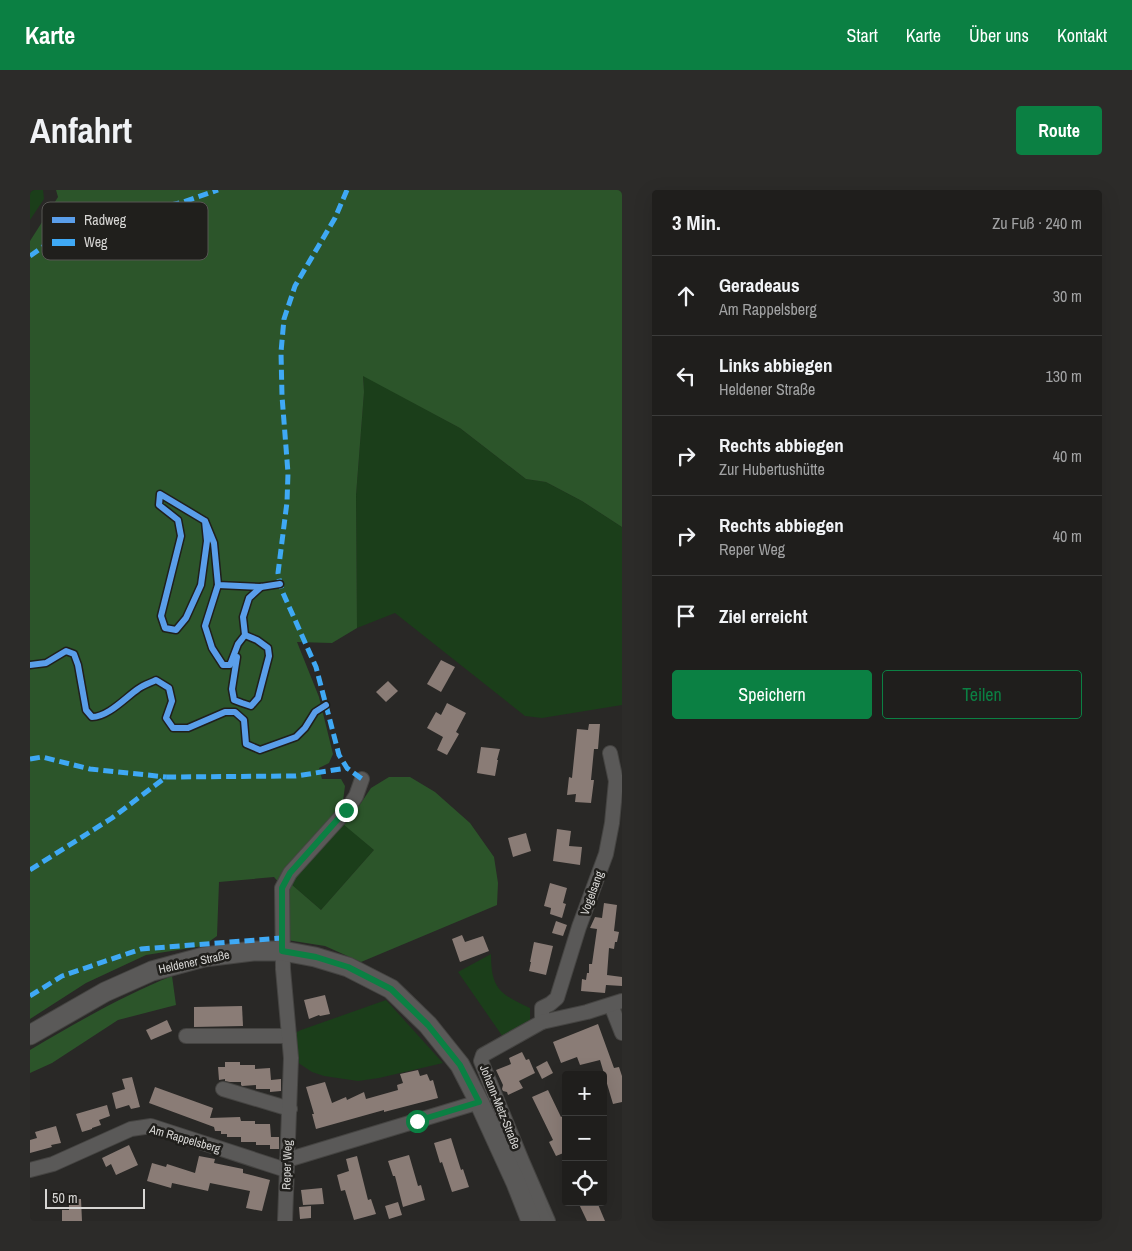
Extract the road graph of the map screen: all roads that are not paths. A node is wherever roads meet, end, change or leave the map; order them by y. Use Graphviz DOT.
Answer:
graph roads {
  1 [pos="610,753"];
  2 [pos="362,779"];
  3 [pos="282,951"];
  4 [pos="616,1003"];
  5 [pos="542,1022"];
  6 [pos="622,1033"];
  7 [pos="30,1035"];
  8 [pos="186,1036"];
  9 [pos="289,1036"];
  10 [pos="223,1089"];
  11 [pos="479,1102"];
  12 [pos="290,1109"];
  13 [pos="287,1165"];
  14 [pos="30,1170"];
  15 [pos="285,1221"];
  16 [pos="531,1221"];
  17 [pos="548,1221"];
  1 -- 5 [label="street, Vogelsang"];
  2 -- 3 [label="street, Reper Weg"];
  3 -- 7 [label="main road, Heldener Straße"];
  3 -- 9 [label="street, Reper Weg"];
  3 -- 11 [label="main road, Heldener Straße"];
  4 -- 5 [label="street"];
  4 -- 6 [label="street"];
  5 -- 17 [label="street, Johann-Metz-Straße"];
  8 -- 9 [label="street"];
  9 -- 12 [label="street, Reper Weg"];
  10 -- 12 [label="street"];
  11 -- 13 [label="street"];
  11 -- 16 [label="main road, Heldener Straße"];
  12 -- 13 [label="street, Reper Weg"];
  13 -- 14 [label="street, Am Rappelsberg"];
  13 -- 15 [label="street, Reper Weg"];
}
